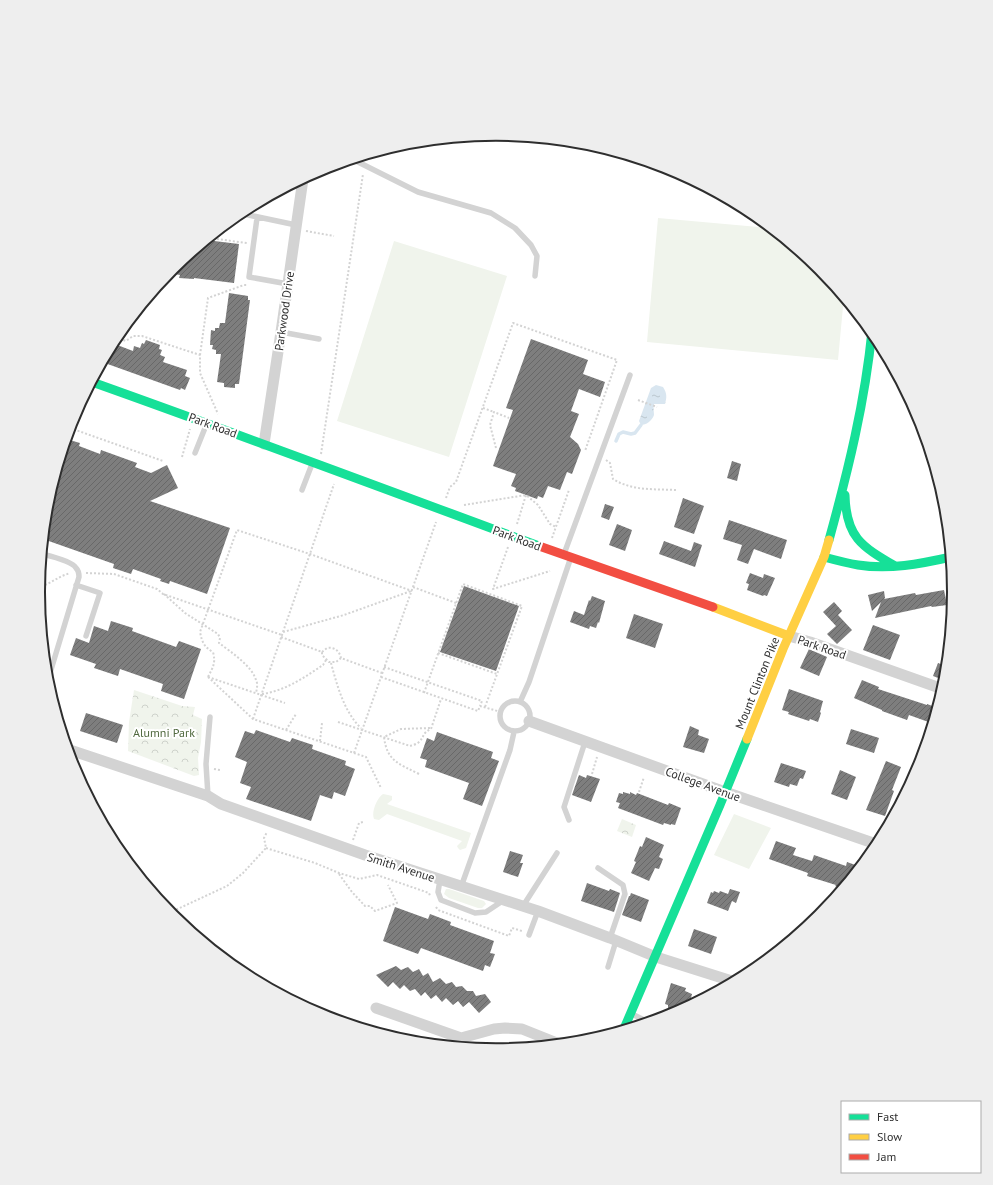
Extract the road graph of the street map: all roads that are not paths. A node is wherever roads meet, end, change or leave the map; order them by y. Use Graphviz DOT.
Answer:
graph roads {
  1 [pos="358,163"];
  2 [pos="302,186"];
  3 [pos="248,216"];
  4 [pos="257,218"];
  5 [pos="296,227"];
  6 [pos="535,276"];
  7 [pos="288,284"];
  8 [pos="281,332"];
  9 [pos="319,339"];
  10 [pos="871,341"];
  11 [pos="630,375"];
  12 [pos="97,384"];
  13 [pos="207,423"];
  14 [pos="264,444"];
  15 [pos="195,453"];
  16 [pos="313,463"];
  17 [pos="845,479"];
  18 [pos="302,490"];
  19 [pos="47,556"];
  20 [pos="568,556"];
  21 [pos="824,557"];
  22 [pos="946,558"];
  23 [pos="894,566"];
  24 [pos="76,585"];
  25 [pos="86,636"];
  26 [pos="789,636"];
  27 [pos="52,667"];
  28 [pos="938,687"];
  29 [pos="520,702"];
  30 [pos="210,717"];
  31 [pos="529,722"];
  32 [pos="514,732"];
  33 [pos="585,742"];
  34 [pos="74,751"];
  35 [pos="725,792"];
  36 [pos="208,796"];
  37 [pos="569,820"];
  38 [pos="872,843"];
  39 [pos="557,853"];
  40 [pos="598,868"];
  41 [pos="440,880"];
  42 [pos="461,887"];
  43 [pos="504,900"];
  44 [pos="523,906"];
  45 [pos="538,911"];
  46 [pos="529,935"];
  47 [pos="613,940"];
  48 [pos="656,957"];
  49 [pos="608,967"];
  50 [pos="728,980"];
  51 [pos="376,1008"];
  52 [pos="631,1013"];
  53 [pos="643,1020"];
  54 [pos="628,1024"];
  55 [pos="551,1040"];
  1 -- 6 [label="lane"];
  2 -- 5 [label="street, Parkwood Drive"];
  3 -- 4 [label="lane"];
  4 -- 5 [label="lane"];
  4 -- 7 [label="lane"];
  5 -- 7 [label="street, Parkwood Drive"];
  7 -- 8 [label="street, Parkwood Drive"];
  8 -- 9 [label="lane"];
  8 -- 14 [label="street, Parkwood Drive"];
  10 -- 17 [label="street, Mount Clinton Pike"];
  11 -- 20 [label="lane"];
  12 -- 13 [label="street, Park Road"];
  13 -- 14 [label="street, Park Road"];
  13 -- 15 [label="lane"];
  14 -- 16 [label="street, Park Road"];
  16 -- 18 [label="lane"];
  16 -- 20 [label="street, Park Road"];
  17 -- 21 [label="street, Mount Clinton Pike"];
  17 -- 23 [label="street"];
  19 -- 24 [label="lane"];
  20 -- 26 [label="street, Park Road"];
  20 -- 29 [label="lane"];
  21 -- 23 [label="street"];
  21 -- 26 [label="street, Mount Clinton Pike"];
  22 -- 23 [label="street"];
  24 -- 25 [label="lane"];
  24 -- 27 [label="lane"];
  26 -- 28 [label="street, Park Road"];
  26 -- 35 [label="street, Mount Clinton Pike"];
  29 -- 31 [label="lane"];
  29 -- 32 [label="lane"];
  30 -- 36 [label="lane"];
  31 -- 32 [label="lane"];
  31 -- 33 [label="street, College Avenue"];
  32 -- 42 [label="lane"];
  33 -- 35 [label="street, College Avenue"];
  33 -- 37 [label="lane"];
  34 -- 36 [label="street, Smith Avenue"];
  35 -- 38 [label="street, College Avenue"];
  35 -- 48 [label="street, Mount Clinton Pike"];
  36 -- 41 [label="street, Smith Avenue"];
  39 -- 44 [label="lane"];
  40 -- 47 [label="lane"];
  41 -- 42 [label="street, Smith Avenue"];
  41 -- 43 [label="lane"];
  42 -- 43 [label="street, Smith Avenue"];
  43 -- 44 [label="street, Smith Avenue"];
  44 -- 45 [label="street, Smith Avenue"];
  45 -- 46 [label="lane"];
  45 -- 47 [label="street, Smith Avenue"];
  47 -- 48 [label="street, Smith Avenue"];
  47 -- 49 [label="lane"];
  48 -- 50 [label="street, Smith Avenue"];
  48 -- 52 [label="street, Mount Clinton Pike"];
  51 -- 55 [label="street"];
  52 -- 53 [label="lane"];
  52 -- 54 [label="street, Mount Clinton Pike"];
}
